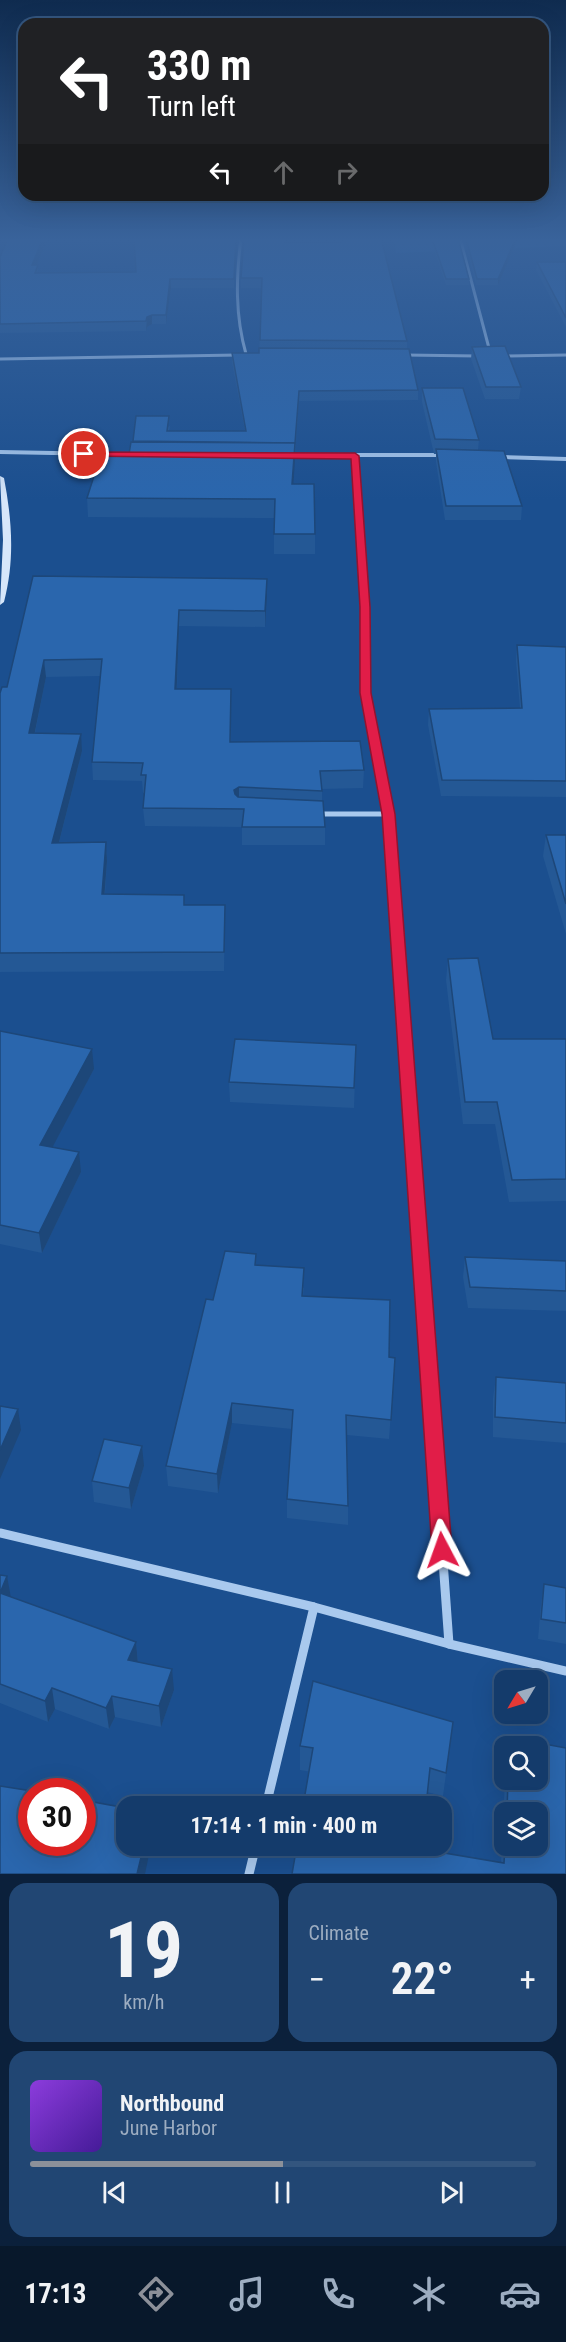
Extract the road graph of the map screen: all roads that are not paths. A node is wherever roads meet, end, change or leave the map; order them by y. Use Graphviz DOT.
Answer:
graph roads {
  1 [pos="239,325"];
  2 [pos="483,325"];
  3 [pos="246,354"];
  4 [pos="256,354"];
  5 [pos="400,355"];
  6 [pos="566,355"];
  7 [pos="491,356"];
  8 [pos="0,359"];
  9 [pos="0,452"];
  10 [pos="111,454"];
  11 [pos="280,455"];
  12 [pos="454,455"];
  13 [pos="355,456"];
  14 [pos="500,457"];
  15 [pos="566,459"];
  16 [pos="0,478"];
  17 [pos="3,512"];
  18 [pos="0,602"];
  19 [pos="306,813"];
  20 [pos="389,814"];
  21 [pos="0,1533"];
  22 [pos="314,1607"];
  23 [pos="449,1644"];
  24 [pos="566,1671"];
  25 [pos="268,1796"];
  26 [pos="253,1856"];
  27 [pos="249,1874"];
  1 -- 3 [label="street"];
  2 -- 7 [label="street"];
  3 -- 4 [label="street"];
  3 -- 8 [label="street"];
  5 -- 7 [label="street"];
  6 -- 7 [label="street"];
  9 -- 10 [label="street"];
  11 -- 13 [label="street"];
  12 -- 13 [label="street"];
  13 -- 20 [label="street"];
  14 -- 15 [label="street"];
  16 -- 17 [label="street"];
  17 -- 18 [label="street"];
  19 -- 20 [label="street"];
  20 -- 23 [label="street"];
  21 -- 22 [label="street"];
  22 -- 23 [label="street"];
  22 -- 25 [label="street"];
  23 -- 24 [label="street"];
  26 -- 27 [label="street"];
}
